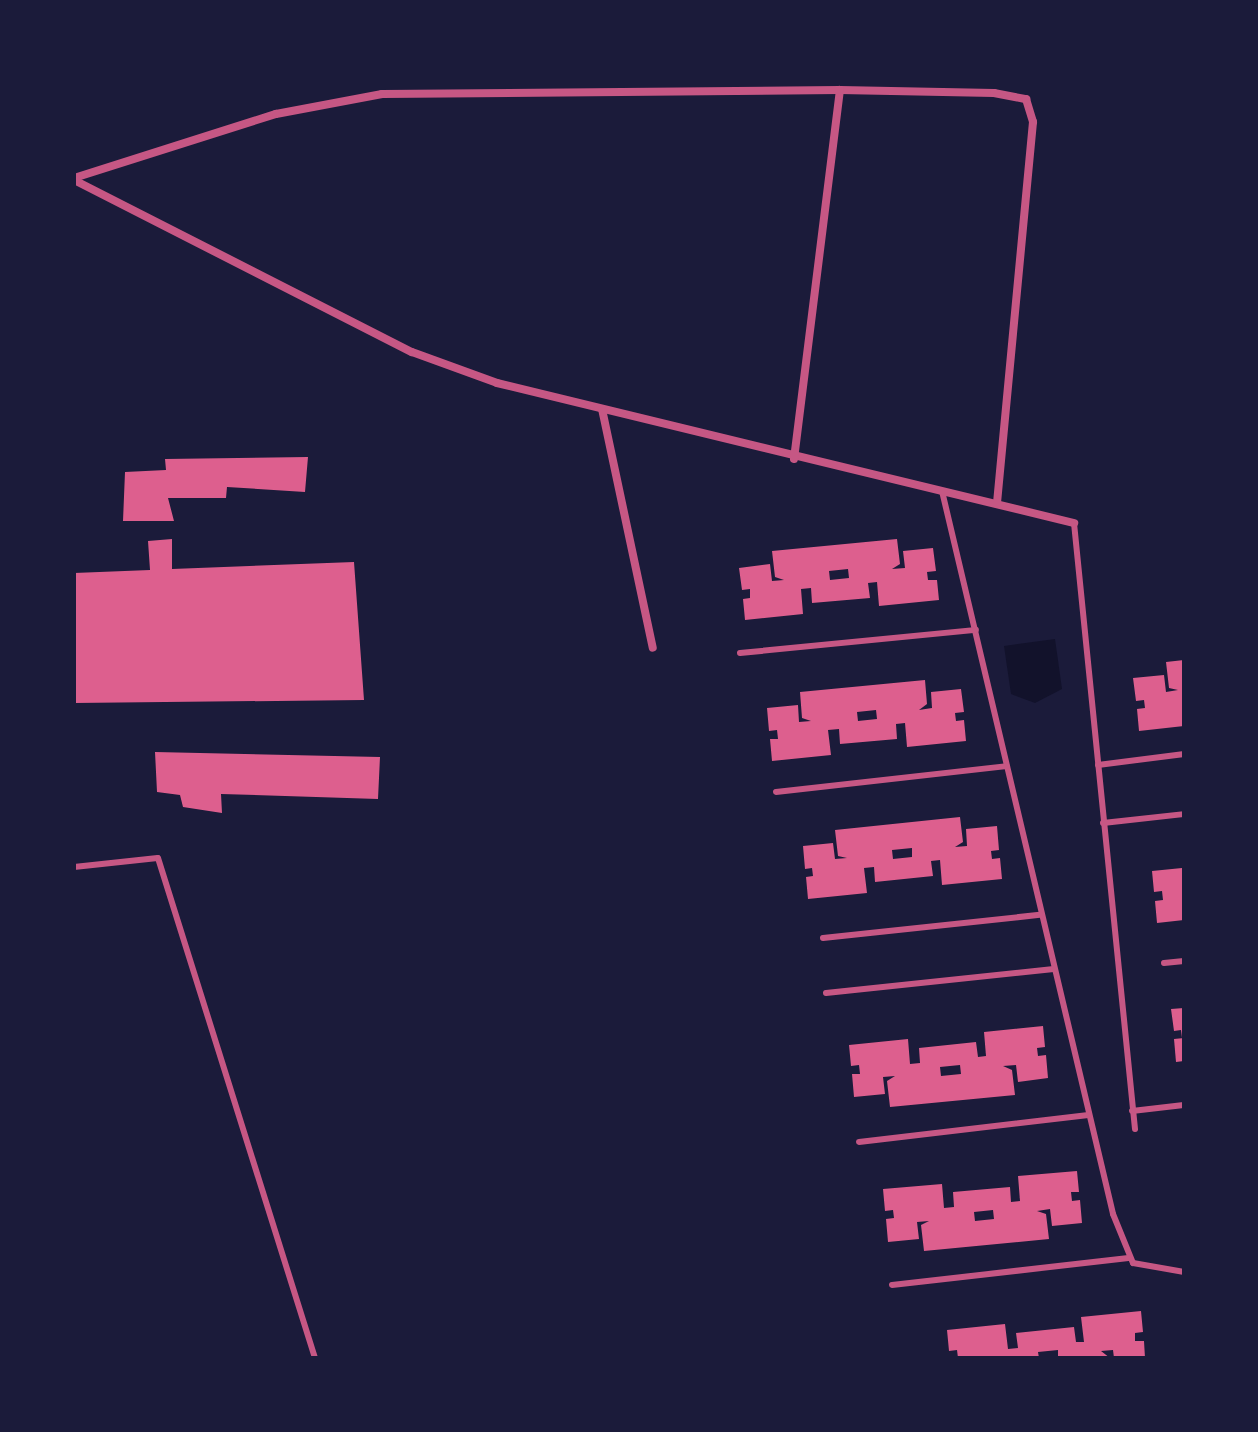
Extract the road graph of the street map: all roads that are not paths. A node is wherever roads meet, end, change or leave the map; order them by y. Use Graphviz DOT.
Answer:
graph roads {
  1 [pos="840,90"];
  2 [pos="74,179"];
  3 [pos="602,409"];
  4 [pos="794,459"];
  5 [pos="942,491"];
  6 [pos="997,502"];
  7 [pos="1074,523"];
  8 [pos="976,630"];
  9 [pos="653,648"];
  10 [pos="740,653"];
  11 [pos="1184,754"];
  12 [pos="1098,765"];
  13 [pos="1007,766"];
  14 [pos="776,792"];
  15 [pos="1184,814"];
  16 [pos="1103,823"];
  17 [pos="74,867"];
  18 [pos="1040,915"];
  19 [pos="823,938"];
  20 [pos="1184,961"];
  21 [pos="1164,963"];
  22 [pos="1054,969"];
  23 [pos="826,993"];
  24 [pos="1184,1105"];
  25 [pos="1132,1111"];
  26 [pos="1088,1115"];
  27 [pos="1135,1129"];
  28 [pos="859,1142"];
  29 [pos="1128,1258"];
  30 [pos="1184,1272"];
  31 [pos="892,1285"];
  32 [pos="315,1358"];
  1 -- 2 [label="street"];
  1 -- 4 [label="street"];
  1 -- 6 [label="street"];
  2 -- 3 [label="street"];
  3 -- 4 [label="street"];
  3 -- 9 [label="street"];
  4 -- 5 [label="street"];
  5 -- 6 [label="street"];
  5 -- 8 [label="lane"];
  6 -- 7 [label="street"];
  7 -- 12 [label="lane"];
  8 -- 10 [label="lane"];
  8 -- 13 [label="lane"];
  11 -- 12 [label="lane"];
  12 -- 16 [label="lane"];
  13 -- 14 [label="lane"];
  13 -- 18 [label="lane"];
  15 -- 16 [label="lane"];
  16 -- 25 [label="lane"];
  17 -- 32 [label="lane"];
  18 -- 19 [label="lane"];
  18 -- 22 [label="lane"];
  20 -- 21 [label="lane"];
  22 -- 23 [label="lane"];
  22 -- 26 [label="lane"];
  24 -- 25 [label="lane"];
  25 -- 27 [label="lane"];
  26 -- 28 [label="lane"];
  26 -- 29 [label="lane"];
  29 -- 30 [label="lane"];
  29 -- 31 [label="lane"];
}
